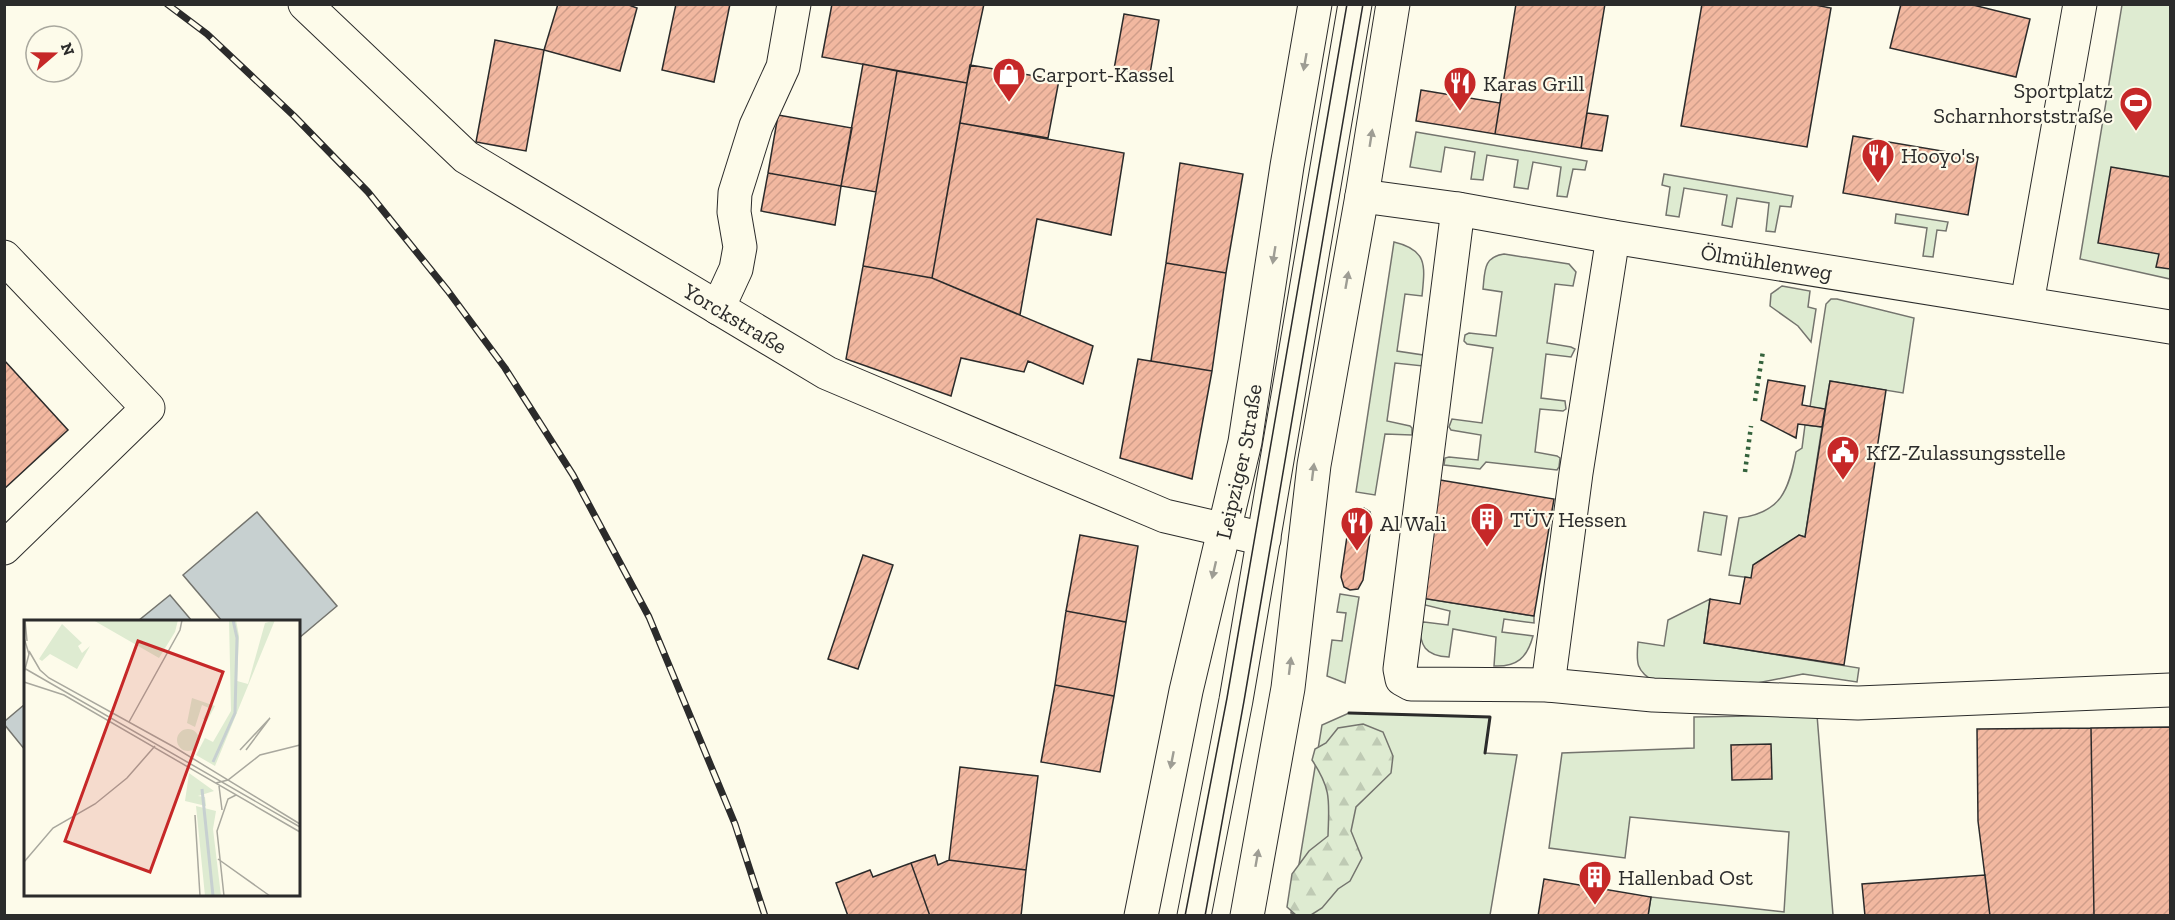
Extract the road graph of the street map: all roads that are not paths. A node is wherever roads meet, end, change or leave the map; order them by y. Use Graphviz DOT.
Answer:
graph roads {
  1 [pos="305,4"];
  2 [pos="794,4"];
  3 [pos="1315,4"];
  4 [pos="1355,4"];
  5 [pos="1393,4"];
  6 [pos="2080,4"];
  7 [pos="1362,196"];
  8 [pos="1458,209"];
  9 [pos="1613,237"];
  10 [pos="4,257"];
  11 [pos="2027,303"];
  12 [pos="718,308"];
  13 [pos="2170,327"];
  14 [pos="1223,531"];
  15 [pos="1264,539"];
  16 [pos="4,548"];
  17 [pos="1548,686"];
  18 [pos="2170,690"];
  19 [pos="1141,915"];
  20 [pos="1194,915"];
  21 [pos="1247,915"];
  1 -- 12 [label="street, Yorckstraße"];
  2 -- 12 [label="street"];
  3 -- 14 [label="street, Leipziger Straße, one-way"];
  4 -- 15 [label="street"];
  7 -- 5 [label="street, one-way"];
  6 -- 11 [label="street"];
  7 -- 8 [label="street, Ölmühlenweg"];
  21 -- 7 [label="street, one-way"];
  8 -- 9 [label="street, Ölmühlenweg"];
  8 -- 17 [label="street"];
  9 -- 11 [label="street, Ölmühlenweg"];
  9 -- 17 [label="street"];
  10 -- 16 [label="street"];
  11 -- 13 [label="street, Ölmühlenweg"];
  12 -- 14 [label="street, Yorckstraße"];
  14 -- 15 [label="street, Yorckstraße"];
  14 -- 19 [label="street, Leipziger Straße, one-way"];
  15 -- 20 [label="street"];
  17 -- 18 [label="street"];
}
